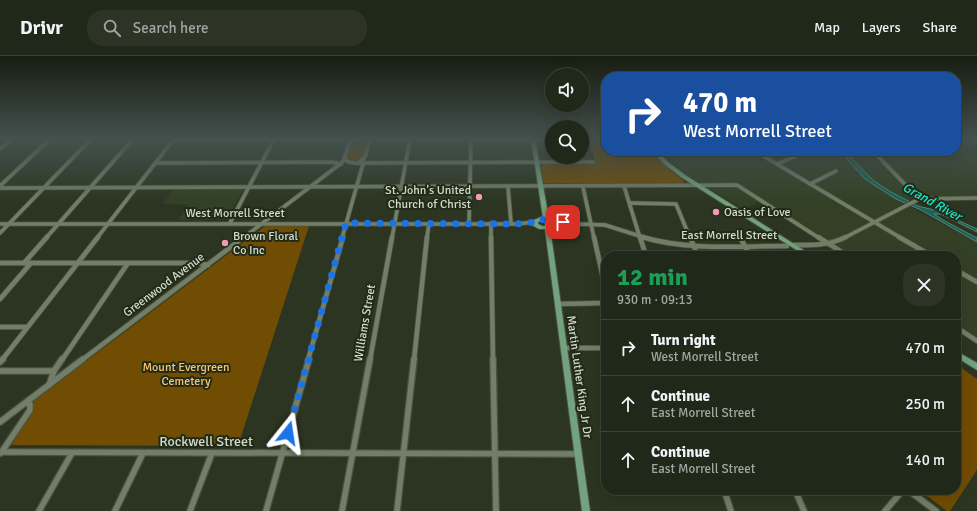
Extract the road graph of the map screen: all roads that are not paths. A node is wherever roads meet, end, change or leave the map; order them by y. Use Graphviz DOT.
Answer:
graph roads {
  1 [pos="28,160"];
  2 [pos="71,160"];
  3 [pos="114,160"];
  4 [pos="158,160"];
  5 [pos="343,160"];
  6 [pos="346,160"];
  7 [pos="664,160"];
  8 [pos="771,160"];
  9 [pos="786,160"];
  10 [pos="882,160"];
  11 [pos="363,161"];
  12 [pos="261,162"];
  13 [pos="349,162"];
  14 [pos="405,162"];
  15 [pos="471,162"];
  16 [pos="537,162"];
  17 [pos="593,162"];
  18 [pos="156,163"];
  19 [pos="340,164"];
  20 [pos="777,164"];
  21 [pos="836,172"];
  22 [pos="810,184"];
  23 [pos="624,186"];
  24 [pos="698,186"];
  25 [pos="0,187"];
  26 [pos="357,187"];
  27 [pos="400,187"];
  28 [pos="470,187"];
  29 [pos="508,187"];
  30 [pos="540,187"];
  31 [pos="583,187"];
  32 [pos="44,188"];
  33 [pos="90,188"];
  34 [pos="137,188"];
  35 [pos="248,188"];
  36 [pos="310,188"];
  37 [pos="977,198"];
  38 [pos="919,199"];
  39 [pos="543,203"];
  40 [pos="630,203"];
  41 [pos="875,222"];
  42 [pos="59,223"];
  43 [pos="110,223"];
  44 [pos="230,223"];
  45 [pos="264,223"];
  46 [pos="346,223"];
  47 [pos="394,223"];
  48 [pos="428,223"];
  49 [pos="469,223"];
  50 [pos="491,223"];
  51 [pos="511,223"];
  52 [pos="0,224"];
  53 [pos="9,224"];
  54 [pos="537,224"];
  55 [pos="547,224"];
  56 [pos="591,224"];
  57 [pos="0,233"];
  58 [pos="739,234"];
  59 [pos="639,235"];
  60 [pos="829,244"];
  61 [pos="794,245"];
  62 [pos="550,246"];
  63 [pos="694,246"];
  64 [pos="745,246"];
  65 [pos="787,246"];
  66 [pos="644,251"];
  67 [pos="696,251"];
  68 [pos="748,251"];
  69 [pos="795,251"];
  70 [pos="803,251"];
  71 [pos="840,251"];
  72 [pos="924,251"];
  73 [pos="0,263"];
  74 [pos="24,263"];
  75 [pos="31,263"];
  76 [pos="78,263"];
  77 [pos="128,263"];
  78 [pos="208,265"];
  79 [pos="601,268"];
  80 [pos="961,273"];
  81 [pos="977,282"];
  82 [pos="0,299"];
  83 [pos="601,303"];
  84 [pos="558,304"];
  85 [pos="0,327"];
  86 [pos="27,327"];
  87 [pos="961,330"];
  88 [pos="977,341"];
  89 [pos="564,348"];
  90 [pos="601,348"];
  91 [pos="961,352"];
  92 [pos="961,357"];
  93 [pos="0,362"];
  94 [pos="977,362"];
  95 [pos="977,367"];
  96 [pos="0,371"];
  97 [pos="54,371"];
  98 [pos="49,385"];
  99 [pos="26,403"];
  100 [pos="0,422"];
  101 [pos="72,453"];
  102 [pos="142,453"];
  103 [pos="212,453"];
  104 [pos="282,453"];
  105 [pos="352,453"];
  106 [pos="1,454"];
  107 [pos="403,454"];
  108 [pos="495,454"];
  109 [pos="579,454"];
  110 [pos="726,495"];
  111 [pos="797,495"];
  112 [pos="899,495"];
  113 [pos="915,495"];
  114 [pos="39,511"];
  115 [pos="115,511"];
  116 [pos="190,511"];
  117 [pos="266,511"];
  118 [pos="342,511"];
  119 [pos="397,511"];
  120 [pos="496,511"];
  121 [pos="586,511"];
  122 [pos="731,511"];
  123 [pos="804,511"];
  124 [pos="885,511"];
  125 [pos="936,511"];
  1 -- 25 [label="street"];
  2 -- 32 [label="street"];
  3 -- 33 [label="street"];
  4 -- 18 [label="street"];
  5 -- 19 [label="street"];
  6 -- 13 [label="street"];
  7 -- 24 [label="main road"];
  8 -- 20 [label="street"];
  9 -- 20 [label="street"];
  10 -- 38 [label="street"];
  11 -- 13 [label="street"];
  11 -- 14 [label="street"];
  11 -- 26 [label="street"];
  12 -- 18 [label="street"];
  12 -- 19 [label="street"];
  12 -- 35 [label="street"];
  13 -- 19 [label="street"];
  14 -- 15 [label="street"];
  14 -- 27 [label="street, Williams Street"];
  15 -- 16 [label="street"];
  15 -- 28 [label="street"];
  16 -- 17 [label="street"];
  16 -- 30 [label="main road, Martin Luther King Jr Dr"];
  18 -- 34 [label="street"];
  19 -- 36 [label="street, Greenwood Avenue"];
  20 -- 22 [label="street"];
  21 -- 22 [label="street"];
  22 -- 41 [label="street"];
  23 -- 24 [label="street"];
  23 -- 31 [label="street"];
  23 -- 40 [label="street"];
  24 -- 60 [label="street"];
  24 -- 61 [label="main road"];
  24 -- 65 [label="main road"];
  25 -- 32 [label="street"];
  26 -- 27 [label="street"];
  26 -- 36 [label="street"];
  26 -- 46 [label="street"];
  27 -- 28 [label="street"];
  27 -- 47 [label="street, Williams Street"];
  28 -- 29 [label="street"];
  28 -- 49 [label="street"];
  29 -- 30 [label="street"];
  29 -- 51 [label="street"];
  30 -- 31 [label="street"];
  30 -- 39 [label="main road, Martin Luther King Jr Dr"];
  31 -- 56 [label="street"];
  32 -- 33 [label="street"];
  32 -- 53 [label="street"];
  33 -- 34 [label="street"];
  33 -- 42 [label="street"];
  34 -- 35 [label="street"];
  34 -- 43 [label="street"];
  35 -- 36 [label="street"];
  35 -- 44 [label="street"];
  36 -- 45 [label="street, Greenwood Avenue"];
  37 -- 38 [label="street"];
  38 -- 41 [label="street"];
  39 -- 54 [label="main road, Martin Luther King Jr Dr"];
  39 -- 55 [label="main road, Martin Luther King Jr Dr"];
  40 -- 59 [label="street"];
  40 -- 63 [label="street"];
  41 -- 60 [label="street"];
  41 -- 72 [label="street"];
  42 -- 43 [label="street, West Morrell Street"];
  42 -- 53 [label="street, West Morrell Street"];
  42 -- 74 [label="street"];
  43 -- 44 [label="street, West Morrell Street"];
  43 -- 76 [label="street"];
  44 -- 45 [label="street, West Morrell Street"];
  45 -- 46 [label="street, West Morrell Street"];
  45 -- 78 [label="street, Greenwood Avenue"];
  46 -- 47 [label="street, West Morrell Street"];
  46 -- 104 [label="street"];
  47 -- 48 [label="street, West Morrell Street"];
  47 -- 105 [label="street, Williams Street"];
  48 -- 49 [label="street, West Morrell Street"];
  48 -- 107 [label="street"];
  49 -- 50 [label="street"];
  50 -- 51 [label="street"];
  50 -- 108 [label="street"];
  51 -- 54 [label="street"];
  52 -- 53 [label="street, West Morrell Street"];
  53 -- 57 [label="street"];
  54 -- 55 [label="main road"];
  54 -- 55 [label="main road"];
  54 -- 62 [label="main road, Martin Luther King Jr Dr"];
  55 -- 56 [label="street, East Morrell Street"];
  55 -- 62 [label="main road, Martin Luther King Jr Dr"];
  56 -- 59 [label="street, East Morrell Street"];
  56 -- 79 [label="street"];
  58 -- 64 [label="street"];
  59 -- 63 [label="street, East Morrell Street"];
  59 -- 66 [label="street"];
  60 -- 61 [label="street"];
  60 -- 71 [label="street"];
  61 -- 65 [label="main road"];
  61 -- 70 [label="main road"];
  62 -- 84 [label="main road, Martin Luther King Jr Dr"];
  63 -- 64 [label="street, East Morrell Street"];
  63 -- 67 [label="street"];
  64 -- 65 [label="street, East Morrell Street"];
  64 -- 68 [label="street"];
  65 -- 69 [label="main road"];
  73 -- 74 [label="street"];
  74 -- 75 [label="street"];
  75 -- 76 [label="street"];
  75 -- 82 [label="street"];
  76 -- 77 [label="street"];
  76 -- 86 [label="street"];
  77 -- 78 [label="street"];
  77 -- 97 [label="street"];
  78 -- 98 [label="street, Greenwood Avenue"];
  80 -- 81 [label="street"];
  83 -- 84 [label="street"];
  84 -- 89 [label="main road, Martin Luther King Jr Dr"];
  85 -- 86 [label="street"];
  86 -- 93 [label="street"];
  87 -- 88 [label="street"];
  89 -- 90 [label="street"];
  89 -- 109 [label="main road, Martin Luther King Jr Dr"];
  91 -- 94 [label="main road"];
  92 -- 95 [label="main road"];
  96 -- 97 [label="street"];
  97 -- 98 [label="street"];
  98 -- 99 [label="street, Greenwood Avenue"];
  99 -- 100 [label="street, Greenwood Avenue"];
  99 -- 106 [label="street"];
  101 -- 102 [label="street, Rockwell Street"];
  101 -- 106 [label="street, Rockwell Street"];
  101 -- 114 [label="street"];
  102 -- 103 [label="street, Rockwell Street"];
  102 -- 115 [label="street"];
  103 -- 104 [label="street, Rockwell Street"];
  103 -- 116 [label="street"];
  104 -- 105 [label="street, Rockwell Street"];
  104 -- 117 [label="street"];
  105 -- 107 [label="street, Rockwell Street"];
  105 -- 118 [label="street, Williams Street"];
  107 -- 108 [label="street, Rockwell Street"];
  107 -- 119 [label="street"];
  108 -- 109 [label="street, Rockwell Street"];
  108 -- 120 [label="street"];
  109 -- 121 [label="main road, Martin Luther King Jr Dr"];
  110 -- 122 [label="street"];
  111 -- 123 [label="street"];
  112 -- 124 [label="street"];
  113 -- 125 [label="street"];
}
